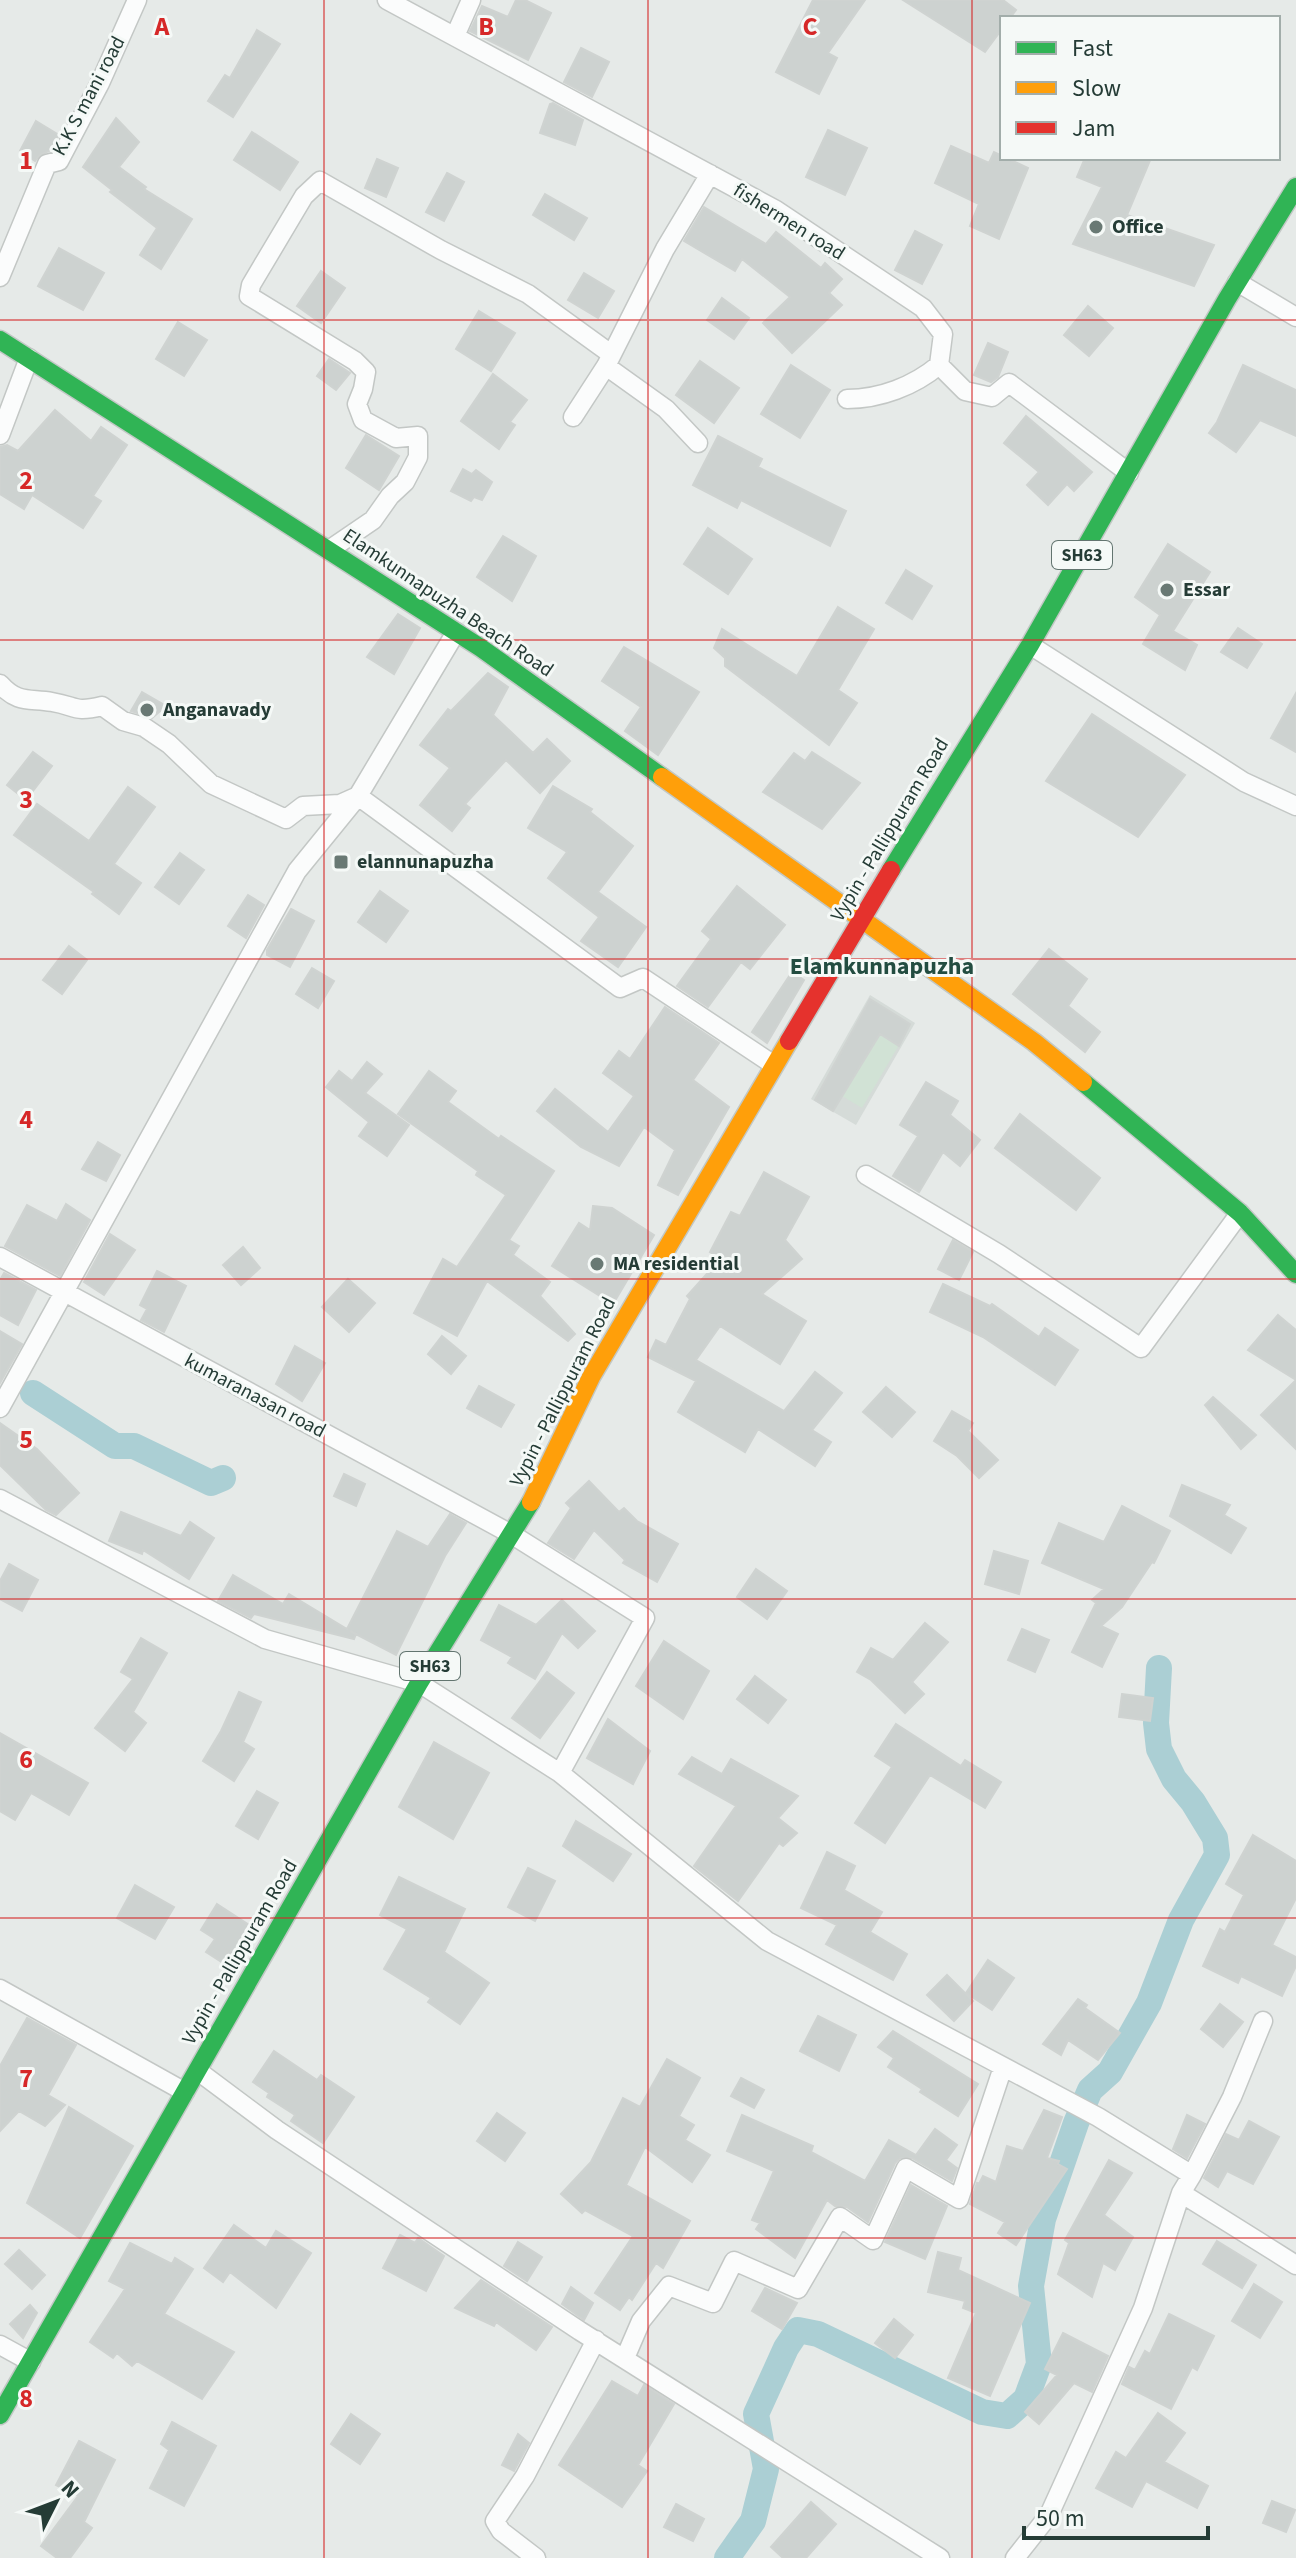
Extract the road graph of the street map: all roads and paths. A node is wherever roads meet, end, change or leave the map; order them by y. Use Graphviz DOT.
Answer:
graph roads {
  1 [pos="137,0"];
  2 [pos="387,0"];
  3 [pos="471,0"];
  4 [pos="455,36"];
  5 [pos="710,174"];
  6 [pos="1296,187"];
  7 [pos="0,277"];
  8 [pos="1237,282"];
  9 [pos="1296,317"];
  10 [pos="0,340"];
  11 [pos="29,358"];
  12 [pos="609,360"];
  13 [pos="939,365"];
  14 [pos="847,399"];
  15 [pos="573,417"];
  16 [pos="0,435"];
  17 [pos="698,443"];
  18 [pos="1129,473"];
  19 [pos="329,550"];
  20 [pos="456,632"];
  21 [pos="1030,645"];
  22 [pos="0,684"];
  23 [pos="358,796"];
  24 [pos="1296,806"];
  25 [pos="861,919"];
  26 [pos="774,1065"];
  27 [pos="866,1175"];
  28 [pos="1240,1213"];
  29 [pos="0,1257"];
  30 [pos="1296,1274"];
  31 [pos="62,1292"];
  32 [pos="0,1408"];
  33 [pos="0,1499"];
  34 [pos="511,1534"];
  35 [pos="419,1683"];
  36 [pos="560,1773"];
  37 [pos="0,1989"];
  38 [pos="1263,2021"];
  39 [pos="1003,2067"];
  40 [pos="198,2071"];
  41 [pos="185,2092"];
  42 [pos="1192,2175"];
  43 [pos="1181,2193"];
  44 [pos="1296,2265"];
  45 [pos="596,2340"];
  46 [pos="0,2345"];
  47 [pos="625,2358"];
  48 [pos="31,2362"];
  49 [pos="0,2415"];
  50 [pos="536,2558"];
  51 [pos="940,2558"];
  52 [pos="1015,2558"];
  1 -- 7 [label="street, K.K S mani road"];
  2 -- 4 [label="street, fishermen road"];
  3 -- 4 [label="street"];
  4 -- 5 [label="street, fishermen road"];
  5 -- 12 [label="street"];
  5 -- 13 [label="street, fishermen road"];
  6 -- 8 [label="main road, Vypin - Pallippuram Road / SH63"];
  8 -- 9 [label="street"];
  8 -- 18 [label="main road, Vypin - Pallippuram Road / SH63"];
  10 -- 11 [label="main road, Elamkunnapuzha Beach Road"];
  11 -- 16 [label="street"];
  11 -- 19 [label="main road, Elamkunnapuzha Beach Road"];
  12 -- 15 [label="street"];
  12 -- 17 [label="street"];
  12 -- 19 [label="street"];
  13 -- 14 [label="street"];
  13 -- 18 [label="street"];
  18 -- 21 [label="main road, Vypin - Pallippuram Road / SH63"];
  19 -- 20 [label="main road, Elamkunnapuzha Beach Road"];
  20 -- 23 [label="street"];
  20 -- 25 [label="main road, Elamkunnapuzha Beach Road"];
  21 -- 24 [label="street"];
  21 -- 25 [label="main road, Vypin - Pallippuram Road / SH63"];
  22 -- 23 [label="street"];
  23 -- 26 [label="street"];
  23 -- 31 [label="street"];
  25 -- 26 [label="main road, Vypin - Pallippuram Road / SH63"];
  25 -- 28 [label="main road, Elamkunnapuzha Beach Road"];
  26 -- 34 [label="main road, Vypin - Pallippuram Road / SH63"];
  27 -- 28 [label="street"];
  28 -- 30 [label="main road, Elamkunnapuzha Beach Road"];
  29 -- 31 [label="street, kumaranasan road"];
  31 -- 32 [label="street"];
  31 -- 34 [label="street, kumaranasan road"];
  33 -- 35 [label="street"];
  34 -- 35 [label="main road, Vypin - Pallippuram Road / SH63"];
  34 -- 36 [label="street, kumaranasan road"];
  35 -- 36 [label="street"];
  35 -- 40 [label="main road, Vypin - Pallippuram Road / SH63"];
  36 -- 39 [label="street"];
  37 -- 41 [label="street"];
  38 -- 42 [label="street"];
  39 -- 42 [label="street"];
  39 -- 47 [label="street"];
  40 -- 41 [label="main road, Vypin - Pallippuram Road / SH63"];
  40 -- 45 [label="street"];
  41 -- 48 [label="main road, Vypin - Pallippuram Road / SH63"];
  42 -- 43 [label="street"];
  43 -- 44 [label="street"];
  43 -- 52 [label="street"];
  45 -- 47 [label="street"];
  45 -- 50 [label="street"];
  46 -- 48 [label="street"];
  47 -- 51 [label="street"];
  48 -- 49 [label="main road, Vypin - Pallippuram Road / SH63"];
}
